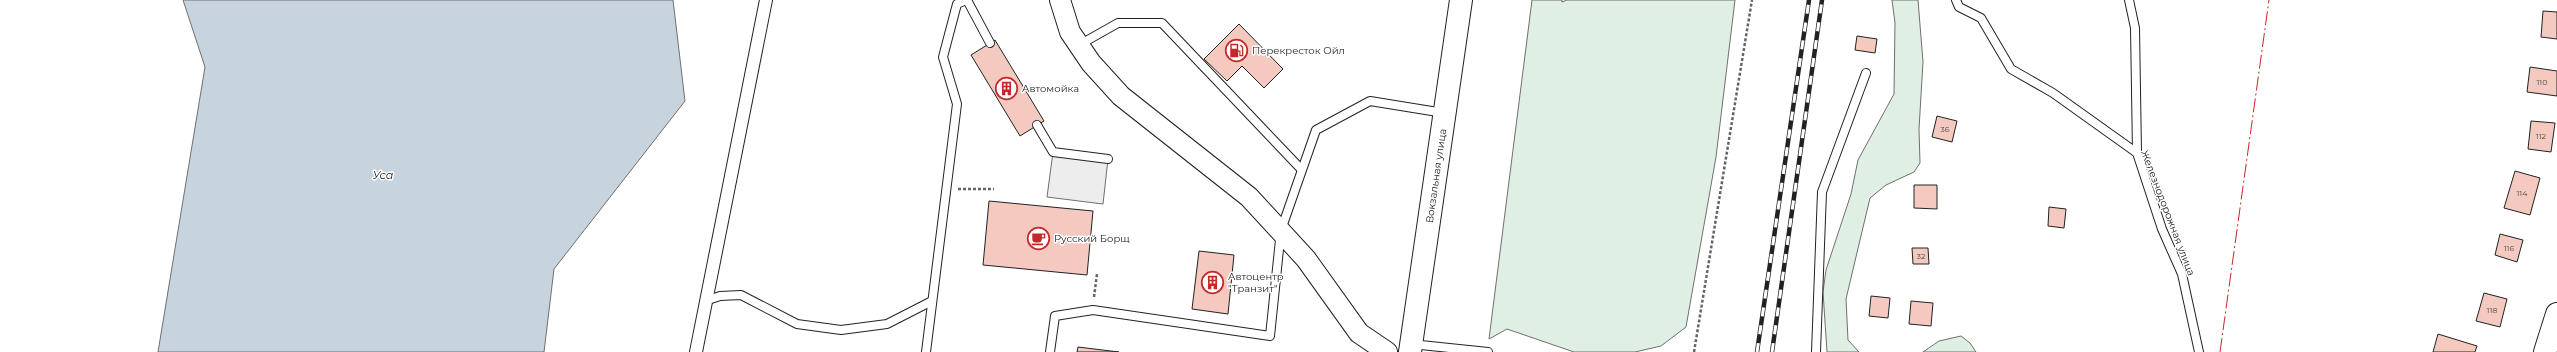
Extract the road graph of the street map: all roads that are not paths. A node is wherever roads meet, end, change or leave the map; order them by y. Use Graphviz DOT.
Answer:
graph roads {
  1 [pos="766,0"];
  2 [pos="966,0"];
  3 [pos="1060,0"];
  4 [pos="1461,0"];
  5 [pos="1956,0"];
  6 [pos="2129,0"];
  7 [pos="990,43"];
  8 [pos="1079,45"];
  9 [pos="1866,73"];
  10 [pos="1445,114"];
  11 [pos="1037,125"];
  12 [pos="2137,152"];
  13 [pos="1108,159"];
  14 [pos="1301,169"];
  15 [pos="1281,230"];
  16 [pos="706,301"];
  17 [pos="932,301"];
  18 [pos="2557,314"];
  19 [pos="1411,348"];
  20 [pos="696,352"];
  21 [pos="926,352"];
  22 [pos="1050,352"];
  23 [pos="1387,352"];
  24 [pos="1488,352"];
  25 [pos="1816,352"];
  26 [pos="2199,352"];
  27 [pos="2545,352"];
  1 -- 16 [label="street"];
  2 -- 7 [label="lane"];
  2 -- 17 [label="lane"];
  3 -- 8 [label="street"];
  4 -- 10 [label="main road, Вокзальная улица"];
  5 -- 12 [label="lane, Железнодорожная улица"];
  6 -- 12 [label="lane"];
  8 -- 14 [label="lane"];
  8 -- 15 [label="street"];
  9 -- 25 [label="lane"];
  10 -- 14 [label="lane"];
  10 -- 19 [label="main road, Вокзальная улица"];
  11 -- 13 [label="lane"];
  12 -- 26 [label="lane, Железнодорожная улица"];
  14 -- 15 [label="lane"];
  15 -- 22 [label="lane"];
  15 -- 23 [label="street"];
  16 -- 17 [label="lane"];
  16 -- 20 [label="street"];
  17 -- 21 [label="lane"];
  18 -- 27 [label="main road"];
  19 -- 24 [label="lane"];
}
